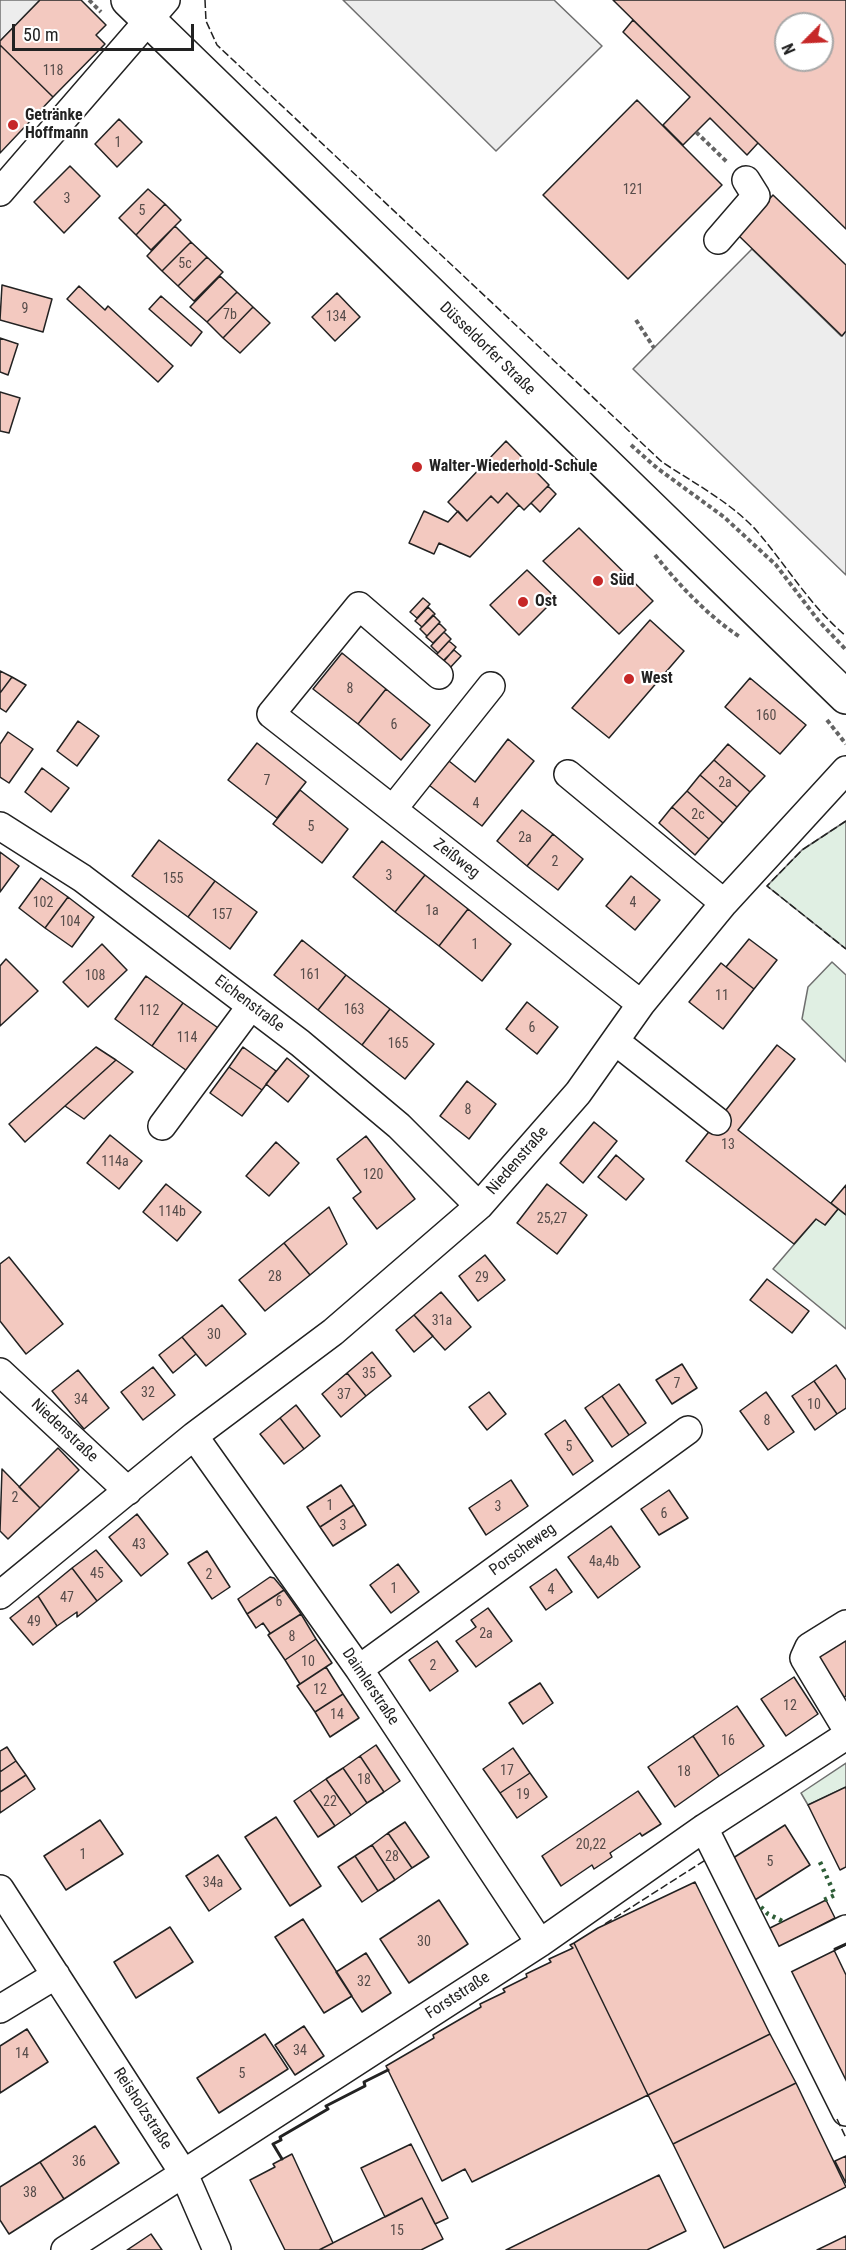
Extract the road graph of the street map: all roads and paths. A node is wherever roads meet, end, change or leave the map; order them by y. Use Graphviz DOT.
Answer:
graph roads {
  1 [pos="148,7"];
  2 [pos="696,132"];
  3 [pos="746,180"];
  4 [pos="0,192"];
  5 [pos="718,240"];
  6 [pos="636,320"];
  7 [pos="654,348"];
  8 [pos="439,675"];
  9 [pos="491,686"];
  10 [pos="846,697"];
  11 [pos="834,731"];
  12 [pos="846,744"];
  13 [pos="846,770"];
  14 [pos="568,774"];
  15 [pos="393,809"];
  16 [pos="0,826"];
  17 [pos="724,903"];
  18 [pos="641,1004"];
  19 [pos="251,1006"];
  20 [pos="615,1041"];
  21 [pos="717,1121"];
  22 [pos="162,1126"];
  23 [pos="479,1206"];
  24 [pos="0,1372"];
  25 [pos="688,1430"];
  26 [pos="194,1436"];
  27 [pos="129,1491"];
  28 [pos="2,1590"];
  29 [pos="846,1624"];
  30 [pos="358,1669"];
  31 [pos="846,1728"];
  32 [pos="846,1736"];
  33 [pos="704,1828"];
  34 [pos="0,1889"];
  35 [pos="846,1929"];
  36 [pos="540,1943"];
  37 [pos="773,1965"];
  38 [pos="56,1975"];
  39 [pos="0,2009"];
  40 [pos="846,2112"];
  41 [pos="184,2174"];
  42 [pos="65,2250"];
  43 [pos="217,2250"];
  1 -- 4 [label="street"];
  1 -- 10 [label="main road, Düsseldorfer Straße"];
  2 -- 3 [label="path"];
  3 -- 5 [label="street"];
  6 -- 7 [label="path"];
  8 -- 15 [label="street, Zeißweg"];
  9 -- 15 [label="street"];
  11 -- 12 [label="path"];
  13 -- 17 [label="street, Niedenstraße"];
  14 -- 17 [label="street"];
  15 -- 18 [label="street, Zeißweg"];
  16 -- 19 [label="street, Eichenstraße"];
  17 -- 18 [label="street, Niedenstraße"];
  18 -- 20 [label="street, Niedenstraße"];
  19 -- 22 [label="street"];
  19 -- 23 [label="street, Eichenstraße"];
  20 -- 21 [label="street"];
  20 -- 23 [label="street, Niedenstraße"];
  23 -- 26 [label="street, Niedenstraße"];
  24 -- 27 [label="street, Niedenstraße"];
  25 -- 30 [label="street, Porscheweg"];
  26 -- 27 [label="street, Niedenstraße"];
  26 -- 30 [label="street, Daimlerstraße"];
  27 -- 28 [label="street, Niedenstraße"];
  29 -- 31 [label="street"];
  30 -- 36 [label="street, Daimlerstraße"];
  32 -- 33 [label="street, Forststraße"];
  33 -- 36 [label="street, Forststraße"];
  33 -- 37 [label="street"];
  34 -- 38 [label="street, Reisholzstraße"];
  35 -- 37 [label="street"];
  36 -- 41 [label="street, Forststraße"];
  37 -- 40 [label="street"];
  38 -- 39 [label="street"];
  38 -- 41 [label="street, Reisholzstraße"];
  41 -- 42 [label="street, Forststraße"];
  41 -- 43 [label="street, Reisholzstraße"];
}
